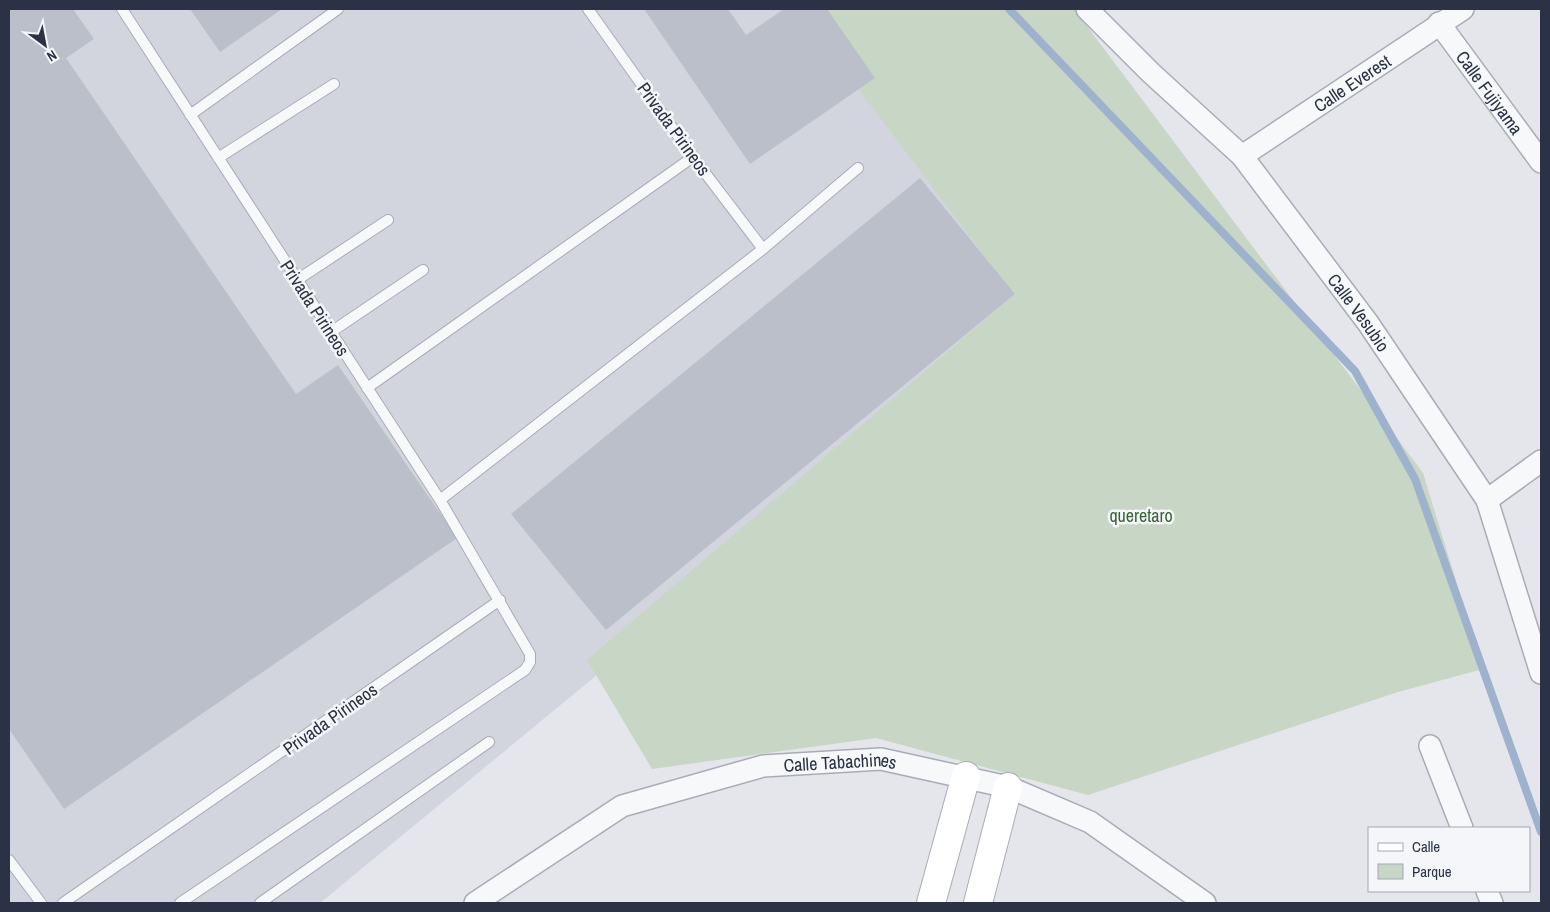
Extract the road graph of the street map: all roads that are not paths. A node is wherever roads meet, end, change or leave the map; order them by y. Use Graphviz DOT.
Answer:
graph roads {
  1 [pos="122,9"];
  2 [pos="338,9"];
  3 [pos="588,9"];
  4 [pos="1087,9"];
  5 [pos="1463,9"];
  6 [pos="1439,23"];
  7 [pos="334,84"];
  8 [pos="190,115"];
  9 [pos="1242,156"];
  10 [pos="693,157"];
  11 [pos="218,158"];
  12 [pos="1541,162"];
  13 [pos="858,168"];
  14 [pos="388,220"];
  15 [pos="763,249"];
  16 [pos="423,270"];
  17 [pos="297,280"];
  18 [pos="331,332"];
  19 [pos="367,388"];
  20 [pos="1541,461"];
  21 [pos="440,500"];
  22 [pos="1488,500"];
  23 [pos="500,600"];
  24 [pos="1541,673"];
  25 [pos="489,742"];
  26 [pos="1430,746"];
  27 [pos="966,776"];
  28 [pos="1008,787"];
  29 [pos="1462,827"];
  30 [pos="9,860"];
  31 [pos="41,903"];
  32 [pos="63,903"];
  33 [pos="180,903"];
  34 [pos="260,903"];
  35 [pos="475,903"];
  36 [pos="932,903"];
  37 [pos="978,903"];
  38 [pos="1204,903"];
  1 -- 8 [label="lane, Privada Pirineos"];
  2 -- 8 [label="lane"];
  3 -- 10 [label="lane, Privada Pirineos"];
  4 -- 9 [label="street, Calle Vesubio"];
  5 -- 6 [label="street, Calle Everest"];
  6 -- 9 [label="street, Calle Everest"];
  6 -- 12 [label="street, Calle Fujiyama"];
  7 -- 11 [label="lane"];
  8 -- 11 [label="lane, Privada Pirineos"];
  9 -- 22 [label="street, Calle Vesubio"];
  10 -- 15 [label="lane, Privada Pirineos"];
  10 -- 19 [label="lane"];
  11 -- 17 [label="lane, Privada Pirineos"];
  13 -- 15 [label="lane"];
  14 -- 17 [label="lane"];
  15 -- 21 [label="lane"];
  16 -- 18 [label="lane"];
  17 -- 18 [label="lane, Privada Pirineos"];
  18 -- 19 [label="lane, Privada Pirineos"];
  19 -- 21 [label="lane, Privada Pirineos"];
  20 -- 22 [label="street"];
  21 -- 23 [label="lane, Privada Pirineos"];
  22 -- 24 [label="street, Calle Vesubio"];
  23 -- 32 [label="lane, Privada Pirineos"];
  23 -- 33 [label="lane"];
  25 -- 34 [label="lane"];
  26 -- 29 [label="street"];
  27 -- 28 [label="street, Calle Tabachines"];
  27 -- 35 [label="street, Calle Tabachines"];
  27 -- 36 [label="street"];
  28 -- 37 [label="street"];
  28 -- 38 [label="street, Calle Tabachines"];
  30 -- 31 [label="lane"];
}
